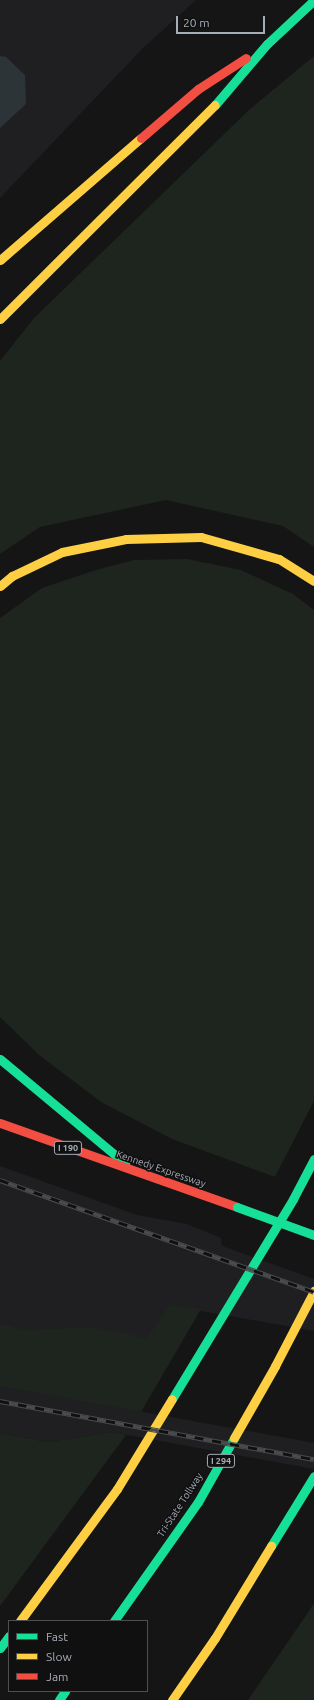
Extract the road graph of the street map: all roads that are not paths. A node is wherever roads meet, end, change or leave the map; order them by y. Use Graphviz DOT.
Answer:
graph roads {
  1 [pos="314,0"];
  2 [pos="267,44"];
  3 [pos="0,260"];
  4 [pos="0,319"];
  5 [pos="314,581"];
  6 [pos="0,586"];
  7 [pos="0,1059"];
  8 [pos="0,1123"];
  9 [pos="314,1160"];
  10 [pos="136,1172"];
  11 [pos="314,1235"];
  12 [pos="314,1291"];
  13 [pos="314,1476"];
  14 [pos="21,1620"];
  15 [pos="115,1620"];
  16 [pos="8,1637"];
  17 [pos="0,1648"];
  18 [pos="172,1700"];
  1 -- 2 [label="highway"];
  2 -- 3 [label="highway"];
  2 -- 4 [label="highway"];
  5 -- 6 [label="highway"];
  7 -- 10 [label="highway"];
  8 -- 10 [label="highway, Kennedy Expressway / I 190"];
  9 -- 14 [label="highway"];
  10 -- 11 [label="highway, Kennedy Expressway / I 190, bridge"];
  12 -- 15 [label="highway, Tri-State Tollway / I 294"];
  13 -- 18 [label="highway"];
  16 -- 17 [label="highway"];
}
